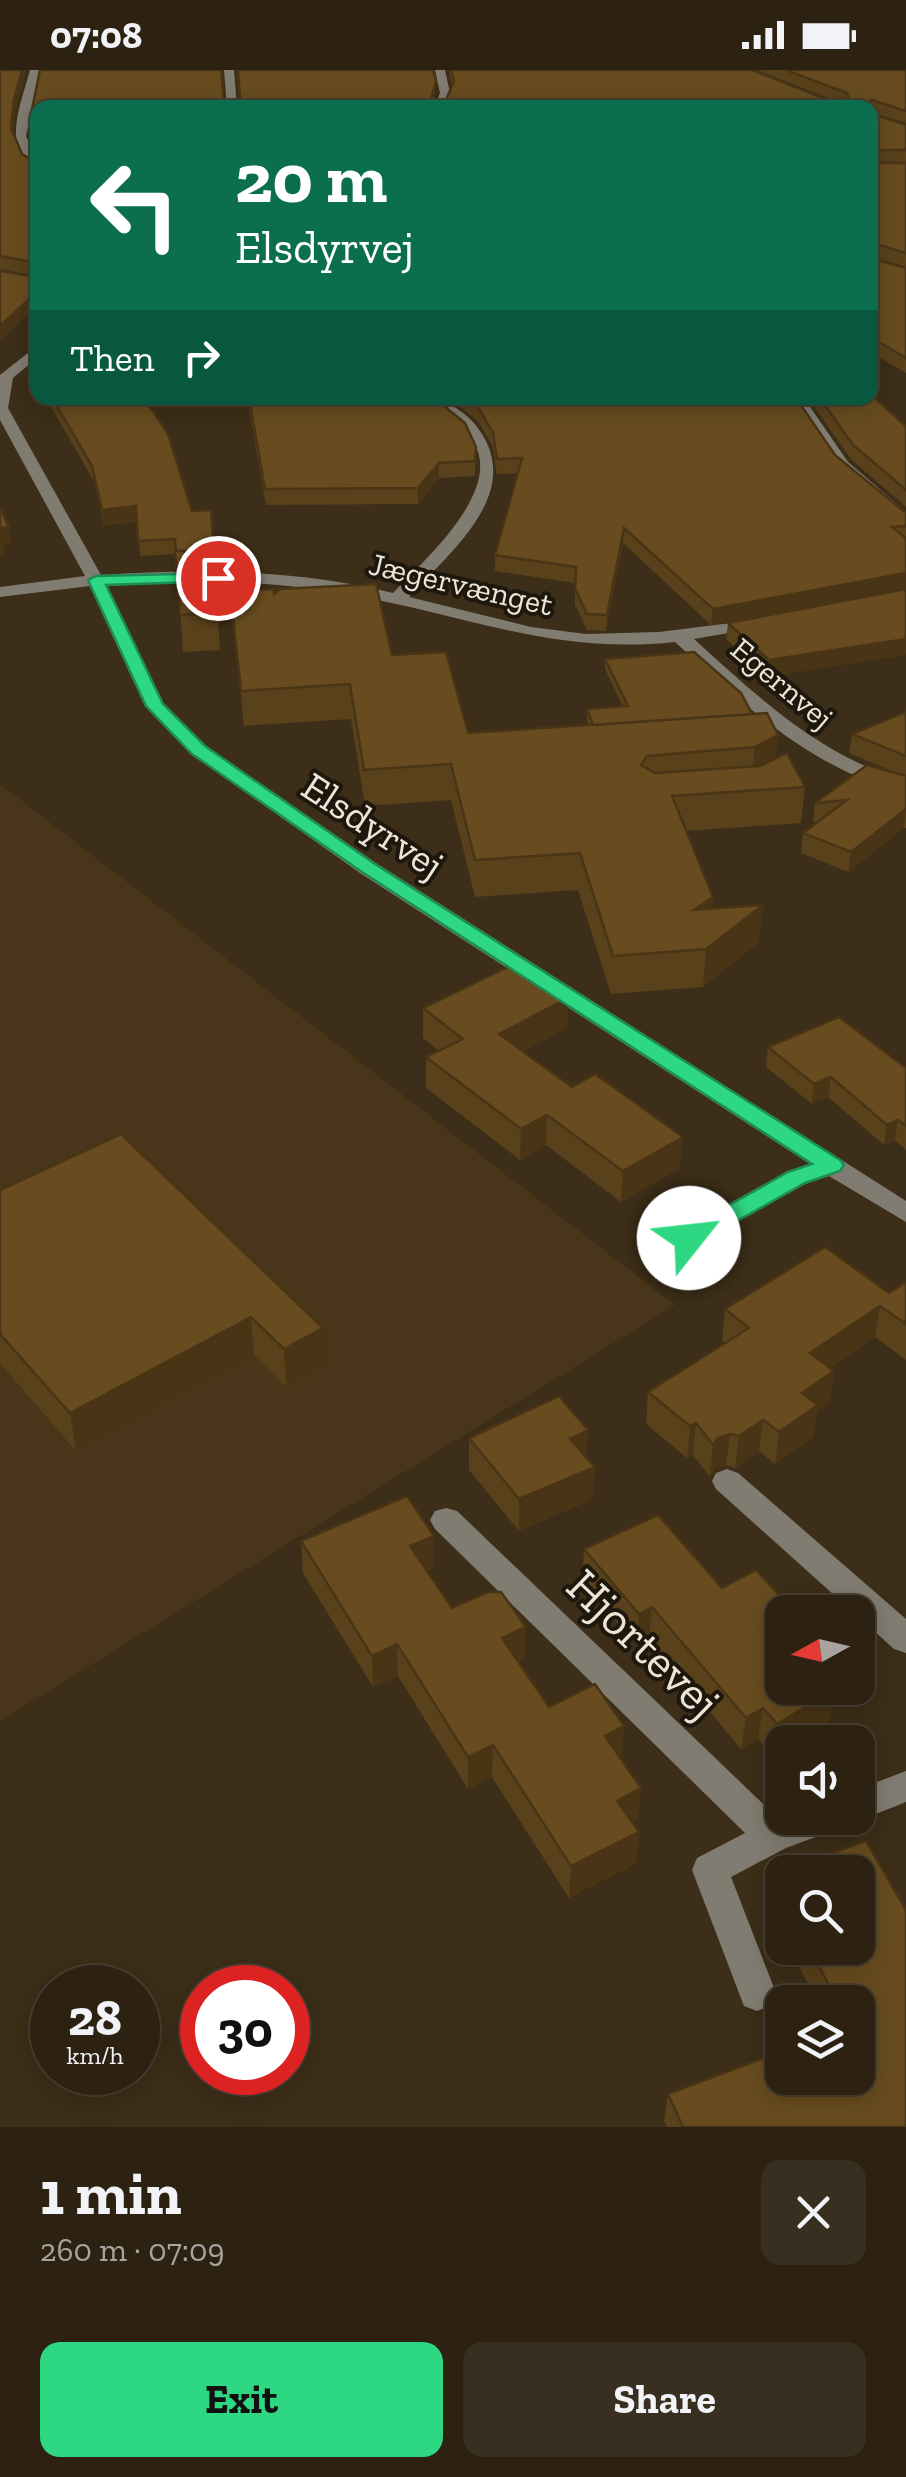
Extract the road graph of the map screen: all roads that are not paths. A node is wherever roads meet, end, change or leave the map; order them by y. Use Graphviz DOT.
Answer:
graph roads {
  1 [pos="35,70"];
  2 [pos="229,70"];
  3 [pos="440,70"];
  4 [pos="231,100"];
  5 [pos="442,100"];
  6 [pos="30,164"];
  7 [pos="30,356"];
  8 [pos="444,405"];
  9 [pos="802,405"];
  10 [pos="906,521"];
  11 [pos="96,580"];
  12 [pos="0,592"];
  13 [pos="399,597"];
  14 [pos="775,620"];
  15 [pos="681,636"];
  16 [pos="906,786"];
  17 [pos="832,1165"];
  18 [pos="906,1214"];
  19 [pos="689,1238"];
  20 [pos="727,1481"];
  21 [pos="446,1520"];
  22 [pos="906,1639"];
  23 [pos="906,1786"];
  24 [pos="875,1798"];
  25 [pos="778,1835"];
  26 [pos="773,1837"];
  27 [pos="757,1993"];
  1 -- 6 [label="street"];
  2 -- 4 [label="street"];
  3 -- 5 [label="street"];
  7 -- 11 [label="street, Elsdyrvej"];
  8 -- 13 [label="street"];
  9 -- 10 [label="street"];
  11 -- 12 [label="street, Jægervænget"];
  11 -- 13 [label="street, Jægervænget"];
  11 -- 17 [label="street, Elsdyrvej"];
  13 -- 15 [label="street, Jægervænget"];
  14 -- 15 [label="street, Jægervænget"];
  15 -- 16 [label="street, Egernvej"];
  17 -- 18 [label="street, Elsdyrvej"];
  17 -- 19 [label="street"];
  20 -- 22 [label="street"];
  21 -- 26 [label="street, Hjortevej"];
  23 -- 24 [label="street"];
  25 -- 26 [label="street"];
  26 -- 27 [label="street"];
}
